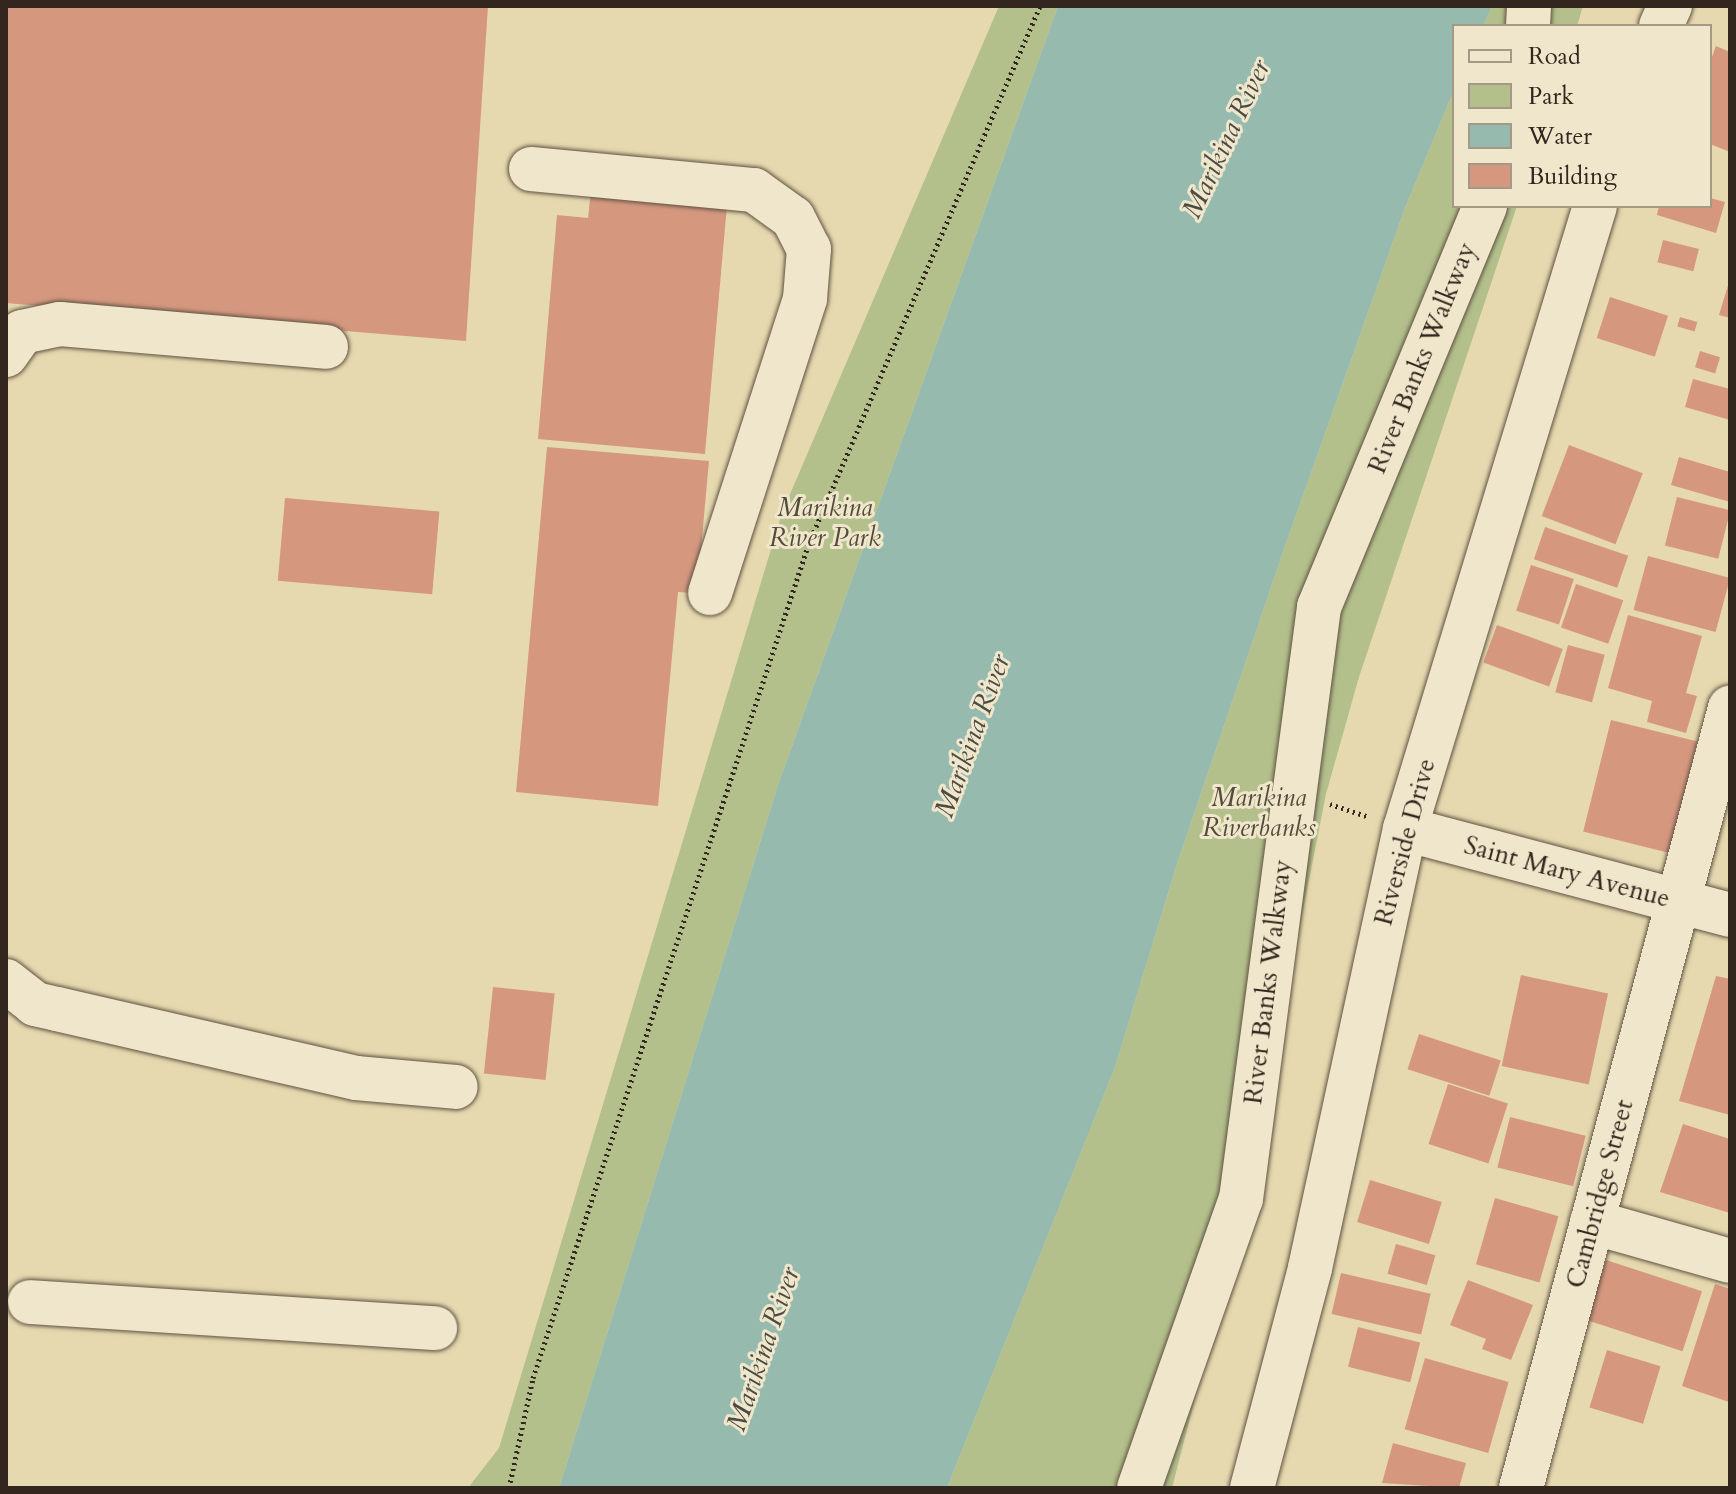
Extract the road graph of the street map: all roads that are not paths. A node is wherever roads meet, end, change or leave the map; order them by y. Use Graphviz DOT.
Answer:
graph roads {
  1 [pos="531,169"];
  2 [pos="1484,208"];
  3 [pos="1594,208"];
  4 [pos="326,347"];
  5 [pos="6,355"];
  6 [pos="710,593"];
  7 [pos="1730,708"];
  8 [pos="1405,829"];
  9 [pos="1676,900"];
  10 [pos="1730,915"];
  11 [pos="6,981"];
  12 [pos="456,1087"];
  13 [pos="1592,1222"];
  14 [pos="1730,1261"];
  15 [pos="30,1302"];
  16 [pos="435,1328"];
  17 [pos="1139,1488"];
  18 [pos="1252,1488"];
  19 [pos="1521,1488"];
  1 -- 6 [label="street"];
  2 -- 17 [label="street, River Banks Walkway"];
  3 -- 8 [label="street, Riverside Drive"];
  4 -- 5 [label="street"];
  7 -- 9 [label="street, Cambridge Street"];
  8 -- 9 [label="street, Saint Mary Avenue"];
  8 -- 18 [label="street, Riverside Drive"];
  9 -- 10 [label="street, Saint Mary Avenue"];
  9 -- 13 [label="street, Cambridge Street"];
  11 -- 12 [label="street"];
  13 -- 14 [label="street"];
  13 -- 19 [label="street, Cambridge Street"];
  15 -- 16 [label="street"];
}
